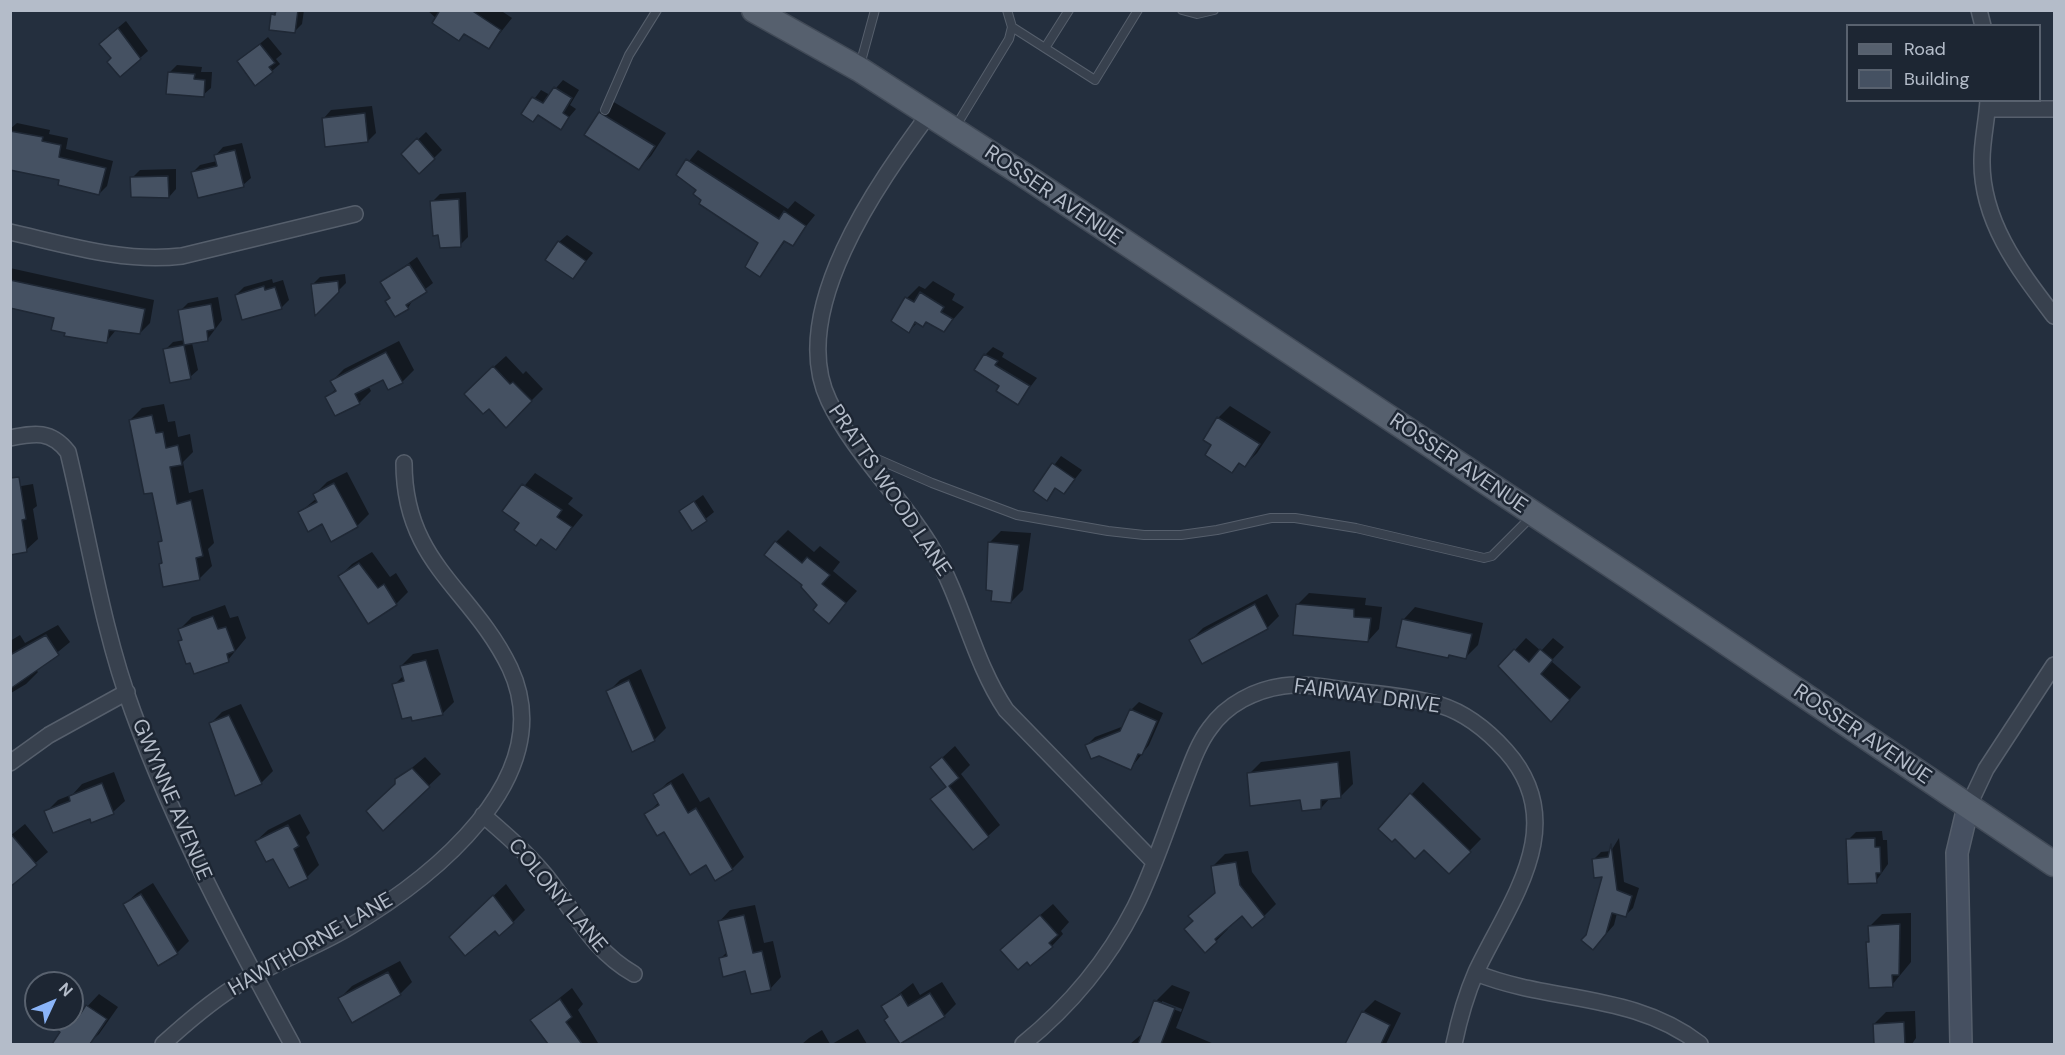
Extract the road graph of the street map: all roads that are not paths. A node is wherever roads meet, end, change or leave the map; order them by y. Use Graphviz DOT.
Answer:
graph roads {
  1 [pos="657,10"];
  2 [pos="754,10"];
  3 [pos="786,10"];
  4 [pos="875,10"];
  5 [pos="1007,10"];
  6 [pos="1069,10"];
  7 [pos="1138,10"];
  8 [pos="1182,10"];
  9 [pos="1214,10"];
  10 [pos="1011,27"];
  11 [pos="1045,48"];
  12 [pos="858,69"];
  13 [pos="1988,105"];
  14 [pos="2055,109"];
  15 [pos="605,110"];
  16 [pos="929,114"];
  17 [pos="954,130"];
  18 [pos="355,214"];
  19 [pos="10,232"];
  20 [pos="2055,316"];
  21 [pos="10,438"];
  22 [pos="863,453"];
  23 [pos="404,463"];
  24 [pos="1534,514"];
  25 [pos="2055,664"];
  26 [pos="127,692"];
  27 [pos="10,763"];
  28 [pos="1968,807"];
  29 [pos="483,815"];
  30 [pos="1154,862"];
  31 [pos="2055,864"];
  32 [pos="1476,973"];
  33 [pos="634,974"];
  34 [pos="254,975"];
  35 [pos="163,1044"];
  36 [pos="292,1044"];
  37 [pos="1023,1044"];
  38 [pos="1454,1044"];
  39 [pos="1700,1044"];
  40 [pos="1961,1044"];
  1 -- 15 [label="lane"];
  2 -- 12 [label="main road, ROSSER AVENUE"];
  3 -- 12 [label="main road, ROSSER AVENUE"];
  4 -- 12 [label="lane"];
  5 -- 10 [label="lane"];
  6 -- 11 [label="lane"];
  7 -- 11 [label="lane"];
  8 -- 9 [label="lane"];
  10 -- 11 [label="lane"];
  10 -- 17 [label="lane"];
  12 -- 16 [label="main road, ROSSER AVENUE"];
  13 -- 14 [label="street"];
  13 -- 20 [label="street"];
  16 -- 17 [label="main road, ROSSER AVENUE"];
  16 -- 22 [label="street, PRATTS WOOD LANE"];
  17 -- 24 [label="main road, ROSSER AVENUE"];
  18 -- 19 [label="street"];
  21 -- 26 [label="street, GWYNNE AVENUE"];
  22 -- 24 [label="lane"];
  22 -- 30 [label="street, PRATTS WOOD LANE"];
  23 -- 29 [label="street, HAWTHORNE LANE"];
  24 -- 28 [label="main road, ROSSER AVENUE"];
  25 -- 28 [label="street"];
  26 -- 27 [label="street"];
  26 -- 34 [label="street, GWYNNE AVENUE"];
  28 -- 31 [label="main road, ROSSER AVENUE"];
  28 -- 40 [label="street"];
  29 -- 33 [label="street, COLONY LANE"];
  29 -- 34 [label="street, HAWTHORNE LANE"];
  30 -- 32 [label="street, FAIRWAY DRIVE"];
  30 -- 37 [label="street, FAIRWAY DRIVE"];
  32 -- 38 [label="street, FAIRWAY DRIVE"];
  32 -- 39 [label="street"];
  34 -- 35 [label="street, HAWTHORNE LANE"];
  34 -- 36 [label="street, GWYNNE AVENUE"];
}
